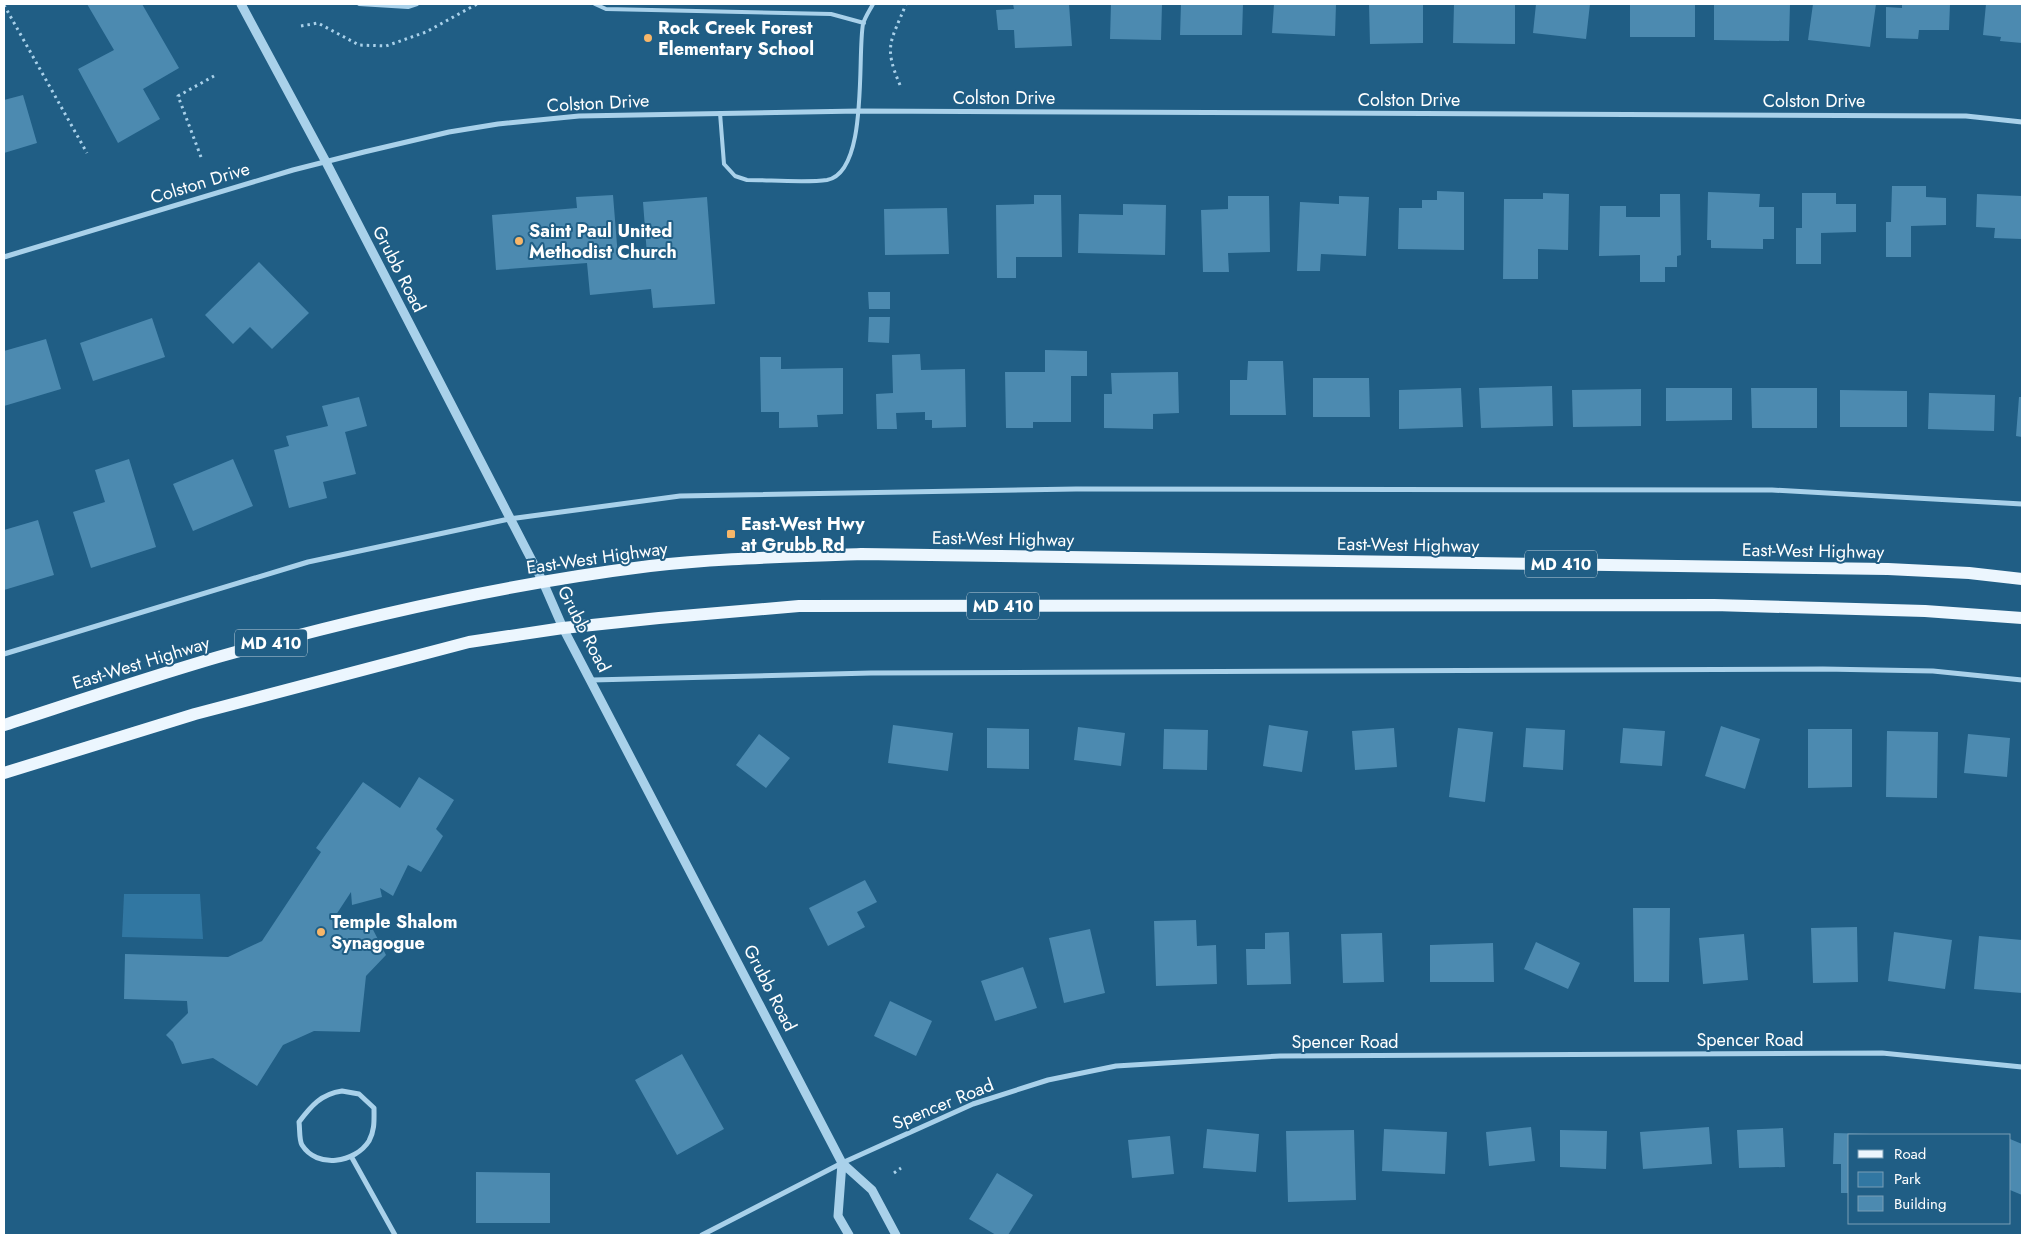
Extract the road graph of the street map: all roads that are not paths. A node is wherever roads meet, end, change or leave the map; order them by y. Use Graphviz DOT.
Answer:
graph roads {
  1 [pos="241,4"];
  2 [pos="359,4"];
  3 [pos="417,4"];
  4 [pos="594,4"];
  5 [pos="873,4"];
  6 [pos="864,23"];
  7 [pos="859,111"];
  8 [pos="720,113"];
  9 [pos="2022,122"];
  10 [pos="326,162"];
  11 [pos="4,257"];
  12 [pos="2022,504"];
  13 [pos="509,519"];
  14 [pos="2022,579"];
  15 [pos="543,582"];
  16 [pos="2022,618"];
  17 [pos="563,628"];
  18 [pos="4,654"];
  19 [pos="592,680"];
  20 [pos="2022,680"];
  21 [pos="4,725"];
  22 [pos="4,772"];
  23 [pos="2022,1067"];
  24 [pos="351,1156"];
  25 [pos="842,1162"];
  26 [pos="395,1235"];
  27 [pos="702,1235"];
  28 [pos="848,1235"];
  29 [pos="896,1235"];
  1 -- 10 [label="street, Grubb Road"];
  2 -- 3 [label="lane"];
  4 -- 6 [label="lane"];
  5 -- 6 [label="lane"];
  6 -- 7 [label="lane"];
  7 -- 8 [label="street, Colston Drive"];
  7 -- 8 [label="lane"];
  7 -- 9 [label="street, Colston Drive"];
  8 -- 10 [label="street, Colston Drive"];
  10 -- 11 [label="street, Colston Drive"];
  10 -- 13 [label="street, Grubb Road"];
  12 -- 13 [label="street"];
  13 -- 15 [label="street, Grubb Road"];
  13 -- 18 [label="street"];
  14 -- 15 [label="main road, East-West Highway / MD 410"];
  15 -- 17 [label="street, Grubb Road"];
  15 -- 21 [label="main road, East-West Highway / MD 410"];
  16 -- 17 [label="main road, MD 410"];
  17 -- 19 [label="street, Grubb Road"];
  17 -- 22 [label="main road, MD 410"];
  19 -- 20 [label="street"];
  19 -- 25 [label="street, Grubb Road"];
  23 -- 25 [label="street, Spencer Road"];
  24 -- 24 [label="street"];
  24 -- 26 [label="street"];
  25 -- 27 [label="street, Spencer Road"];
  25 -- 28 [label="street"];
  25 -- 29 [label="street, Grubb Road"];
}
